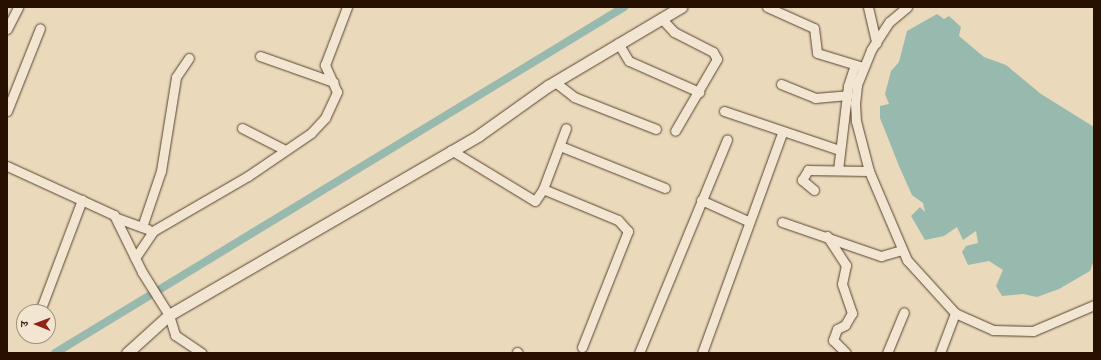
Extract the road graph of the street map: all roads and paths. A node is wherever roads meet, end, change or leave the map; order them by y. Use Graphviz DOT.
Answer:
graph roads {
  1 [pos="18,7"];
  2 [pos="347,7"];
  3 [pos="681,7"];
  4 [pos="767,7"];
  5 [pos="868,7"];
  6 [pos="907,7"];
  7 [pos="661,18"];
  8 [pos="40,28"];
  9 [pos="7,29"];
  10 [pos="618,43"];
  11 [pos="876,43"];
  12 [pos="260,56"];
  13 [pos="189,58"];
  14 [pos="859,66"];
  15 [pos="334,82"];
  16 [pos="554,82"];
  17 [pos="781,84"];
  18 [pos="698,92"];
  19 [pos="848,95"];
  20 [pos="7,111"];
  21 [pos="724,111"];
  22 [pos="242,128"];
  23 [pos="566,128"];
  24 [pos="656,129"];
  25 [pos="675,131"];
  26 [pos="783,131"];
  27 [pos="727,139"];
  28 [pos="560,146"];
  29 [pos="285,150"];
  30 [pos="451,150"];
  31 [pos="840,150"];
  32 [pos="7,166"];
  33 [pos="838,170"];
  34 [pos="870,171"];
  35 [pos="665,188"];
  36 [pos="543,189"];
  37 [pos="814,190"];
  38 [pos="82,200"];
  39 [pos="701,200"];
  40 [pos="117,218"];
  41 [pos="748,221"];
  42 [pos="782,222"];
  43 [pos="142,227"];
  44 [pos="153,231"];
  45 [pos="827,236"];
  46 [pos="902,250"];
  47 [pos="135,258"];
  48 [pos="42,304"];
  49 [pos="1094,305"];
  50 [pos="167,312"];
  51 [pos="904,312"];
  52 [pos="955,313"];
  53 [pos="582,347"];
  54 [pos="127,353"];
  55 [pos="202,353"];
  56 [pos="639,353"];
  57 [pos="702,353"];
  58 [pos="846,353"];
  59 [pos="887,353"];
  60 [pos="940,353"];
  1 -- 9 [label="street"];
  2 -- 15 [label="street"];
  3 -- 7 [label="street"];
  4 -- 14 [label="street"];
  5 -- 11 [label="street"];
  6 -- 11 [label="street"];
  7 -- 10 [label="street"];
  7 -- 18 [label="street"];
  8 -- 20 [label="street"];
  10 -- 16 [label="street"];
  10 -- 18 [label="street"];
  11 -- 14 [label="street"];
  12 -- 15 [label="street"];
  13 -- 43 [label="street"];
  14 -- 19 [label="street"];
  14 -- 34 [label="street"];
  15 -- 29 [label="street"];
  16 -- 24 [label="street"];
  16 -- 30 [label="street"];
  17 -- 19 [label="street"];
  18 -- 25 [label="street"];
  19 -- 31 [label="street"];
  21 -- 26 [label="street"];
  22 -- 29 [label="street"];
  23 -- 28 [label="street"];
  26 -- 31 [label="street"];
  26 -- 41 [label="street"];
  27 -- 39 [label="street"];
  28 -- 35 [label="street"];
  28 -- 36 [label="street"];
  29 -- 44 [label="street"];
  30 -- 36 [label="street"];
  30 -- 50 [label="street"];
  31 -- 33 [label="street"];
  32 -- 38 [label="street"];
  33 -- 34 [label="street"];
  33 -- 37 [label="street"];
  34 -- 46 [label="street"];
  36 -- 53 [label="street"];
  38 -- 40 [label="street"];
  38 -- 48 [label="street"];
  39 -- 41 [label="street"];
  39 -- 56 [label="street"];
  40 -- 43 [label="street"];
  40 -- 47 [label="street"];
  41 -- 57 [label="street"];
  42 -- 45 [label="street"];
  43 -- 44 [label="street"];
  44 -- 47 [label="street"];
  45 -- 46 [label="street"];
  45 -- 58 [label="street"];
  46 -- 52 [label="street"];
  47 -- 50 [label="street"];
  49 -- 52 [label="street"];
  50 -- 54 [label="street"];
  50 -- 55 [label="street"];
  51 -- 59 [label="street"];
  52 -- 60 [label="street"];
}
